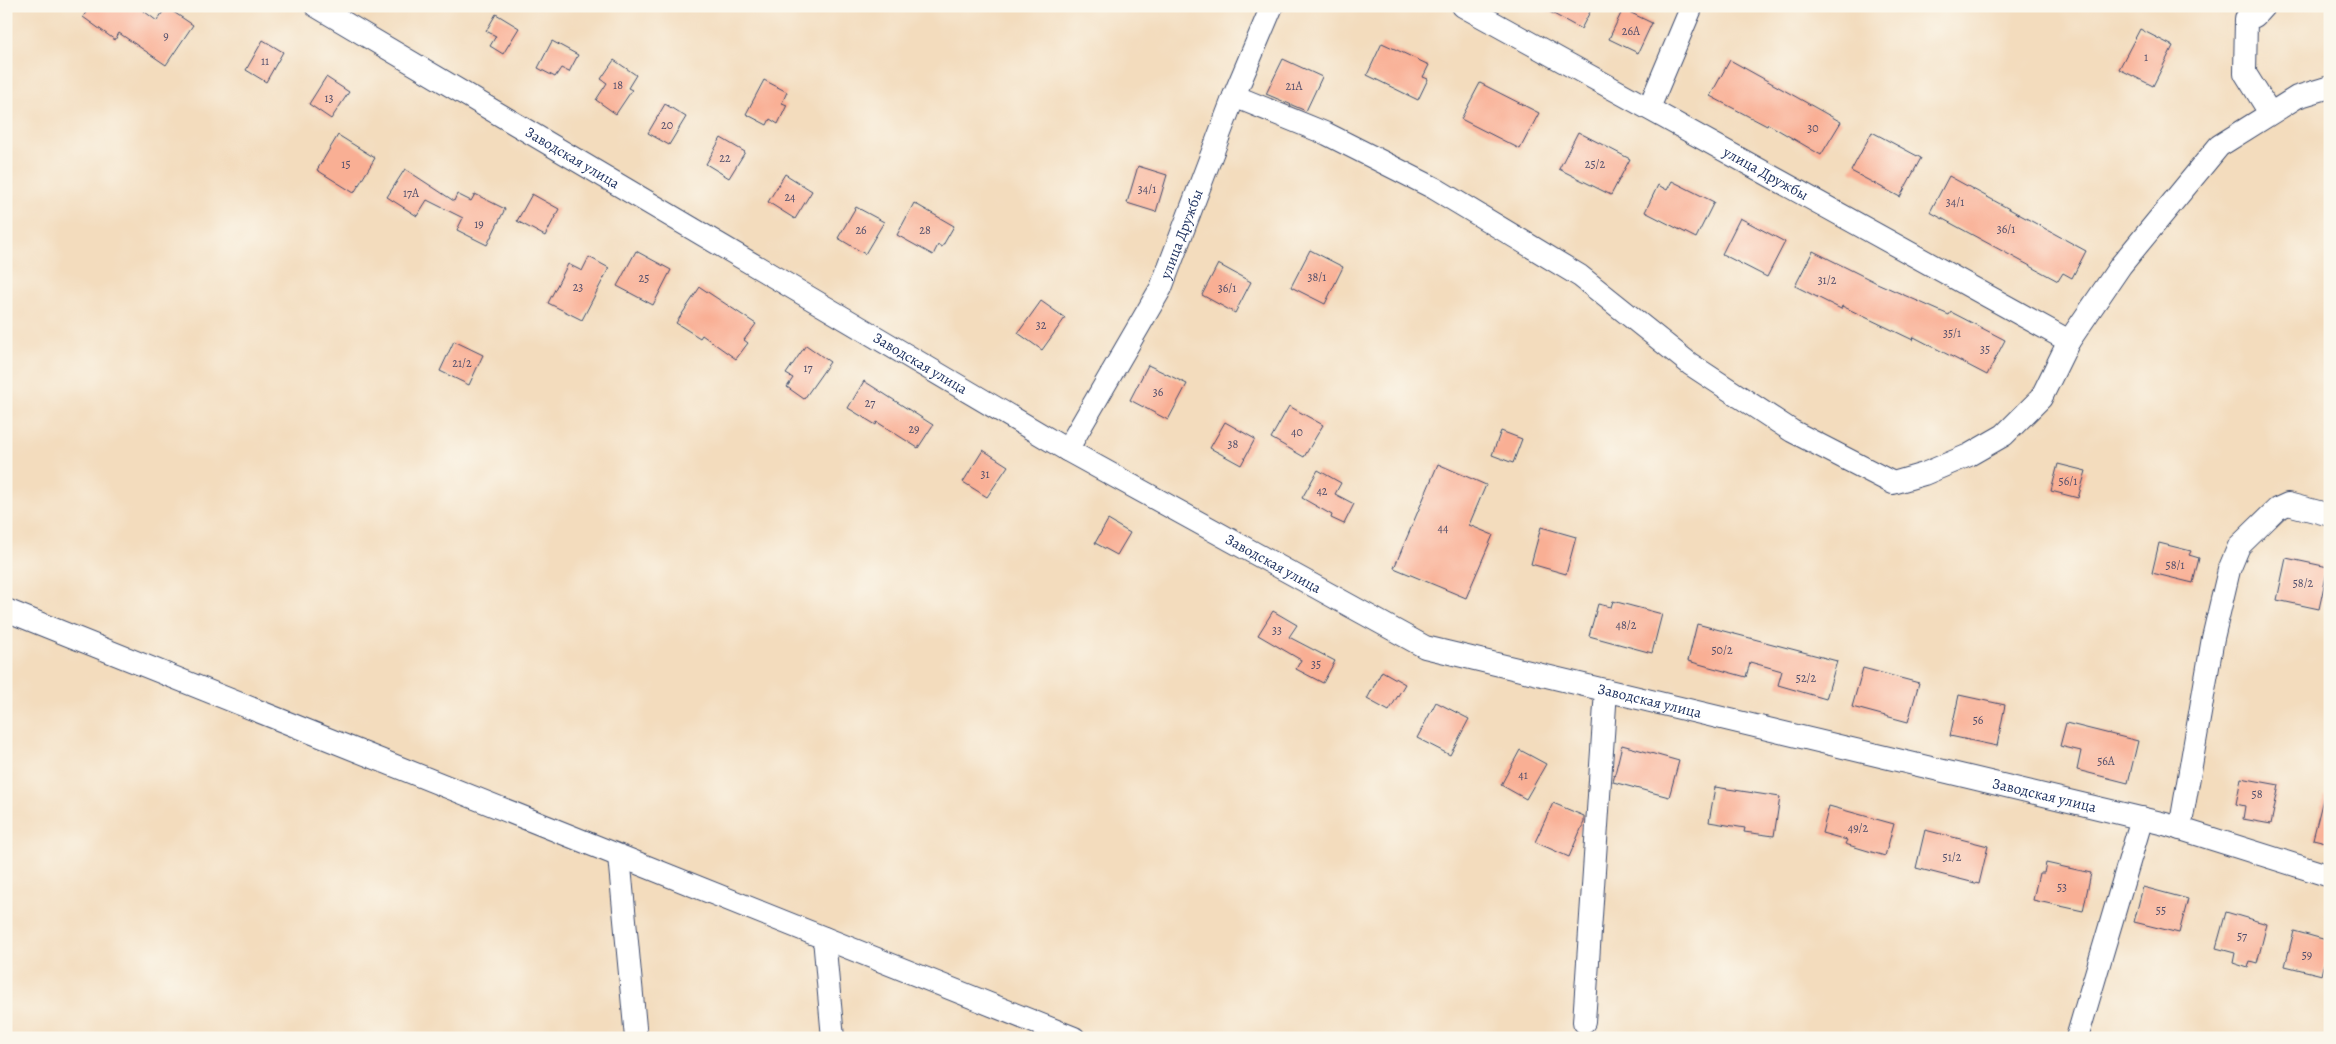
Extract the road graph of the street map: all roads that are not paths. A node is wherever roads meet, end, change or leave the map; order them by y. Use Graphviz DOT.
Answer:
graph roads {
  1 [pos="316,6"];
  2 [pos="1272,6"];
  3 [pos="1462,6"];
  4 [pos="1692,6"];
  5 [pos="2255,10"];
  6 [pos="2330,87"];
  7 [pos="1234,96"];
  8 [pos="1648,108"];
  9 [pos="2270,113"];
  10 [pos="2069,340"];
  11 [pos="1066,450"];
  12 [pos="2330,515"];
  13 [pos="6,610"];
  14 [pos="1606,690"];
  15 [pos="2142,818"];
  16 [pos="2180,829"];
  17 [pos="619,856"];
  18 [pos="2330,876"];
  19 [pos="824,938"];
  20 [pos="1584,1022"];
  21 [pos="636,1038"];
  22 [pos="833,1038"];
  23 [pos="1074,1038"];
  24 [pos="2077,1038"];
  1 -- 11 [label="street, Заводская улица"];
  2 -- 7 [label="street, улица Дружбы"];
  3 -- 8 [label="street, улица Дружбы"];
  4 -- 8 [label="street"];
  5 -- 9 [label="street"];
  6 -- 9 [label="street"];
  7 -- 10 [label="street"];
  7 -- 11 [label="street, улица Дружбы"];
  8 -- 10 [label="street, улица Дружбы"];
  9 -- 10 [label="street"];
  11 -- 14 [label="street, Заводская улица"];
  12 -- 16 [label="street"];
  13 -- 17 [label="street"];
  14 -- 15 [label="street, Заводская улица"];
  14 -- 20 [label="street"];
  15 -- 16 [label="street, Заводская улица"];
  15 -- 24 [label="street"];
  16 -- 18 [label="street, Заводская улица"];
  17 -- 19 [label="street"];
  17 -- 21 [label="street"];
  19 -- 22 [label="street"];
  19 -- 23 [label="street"];
}
